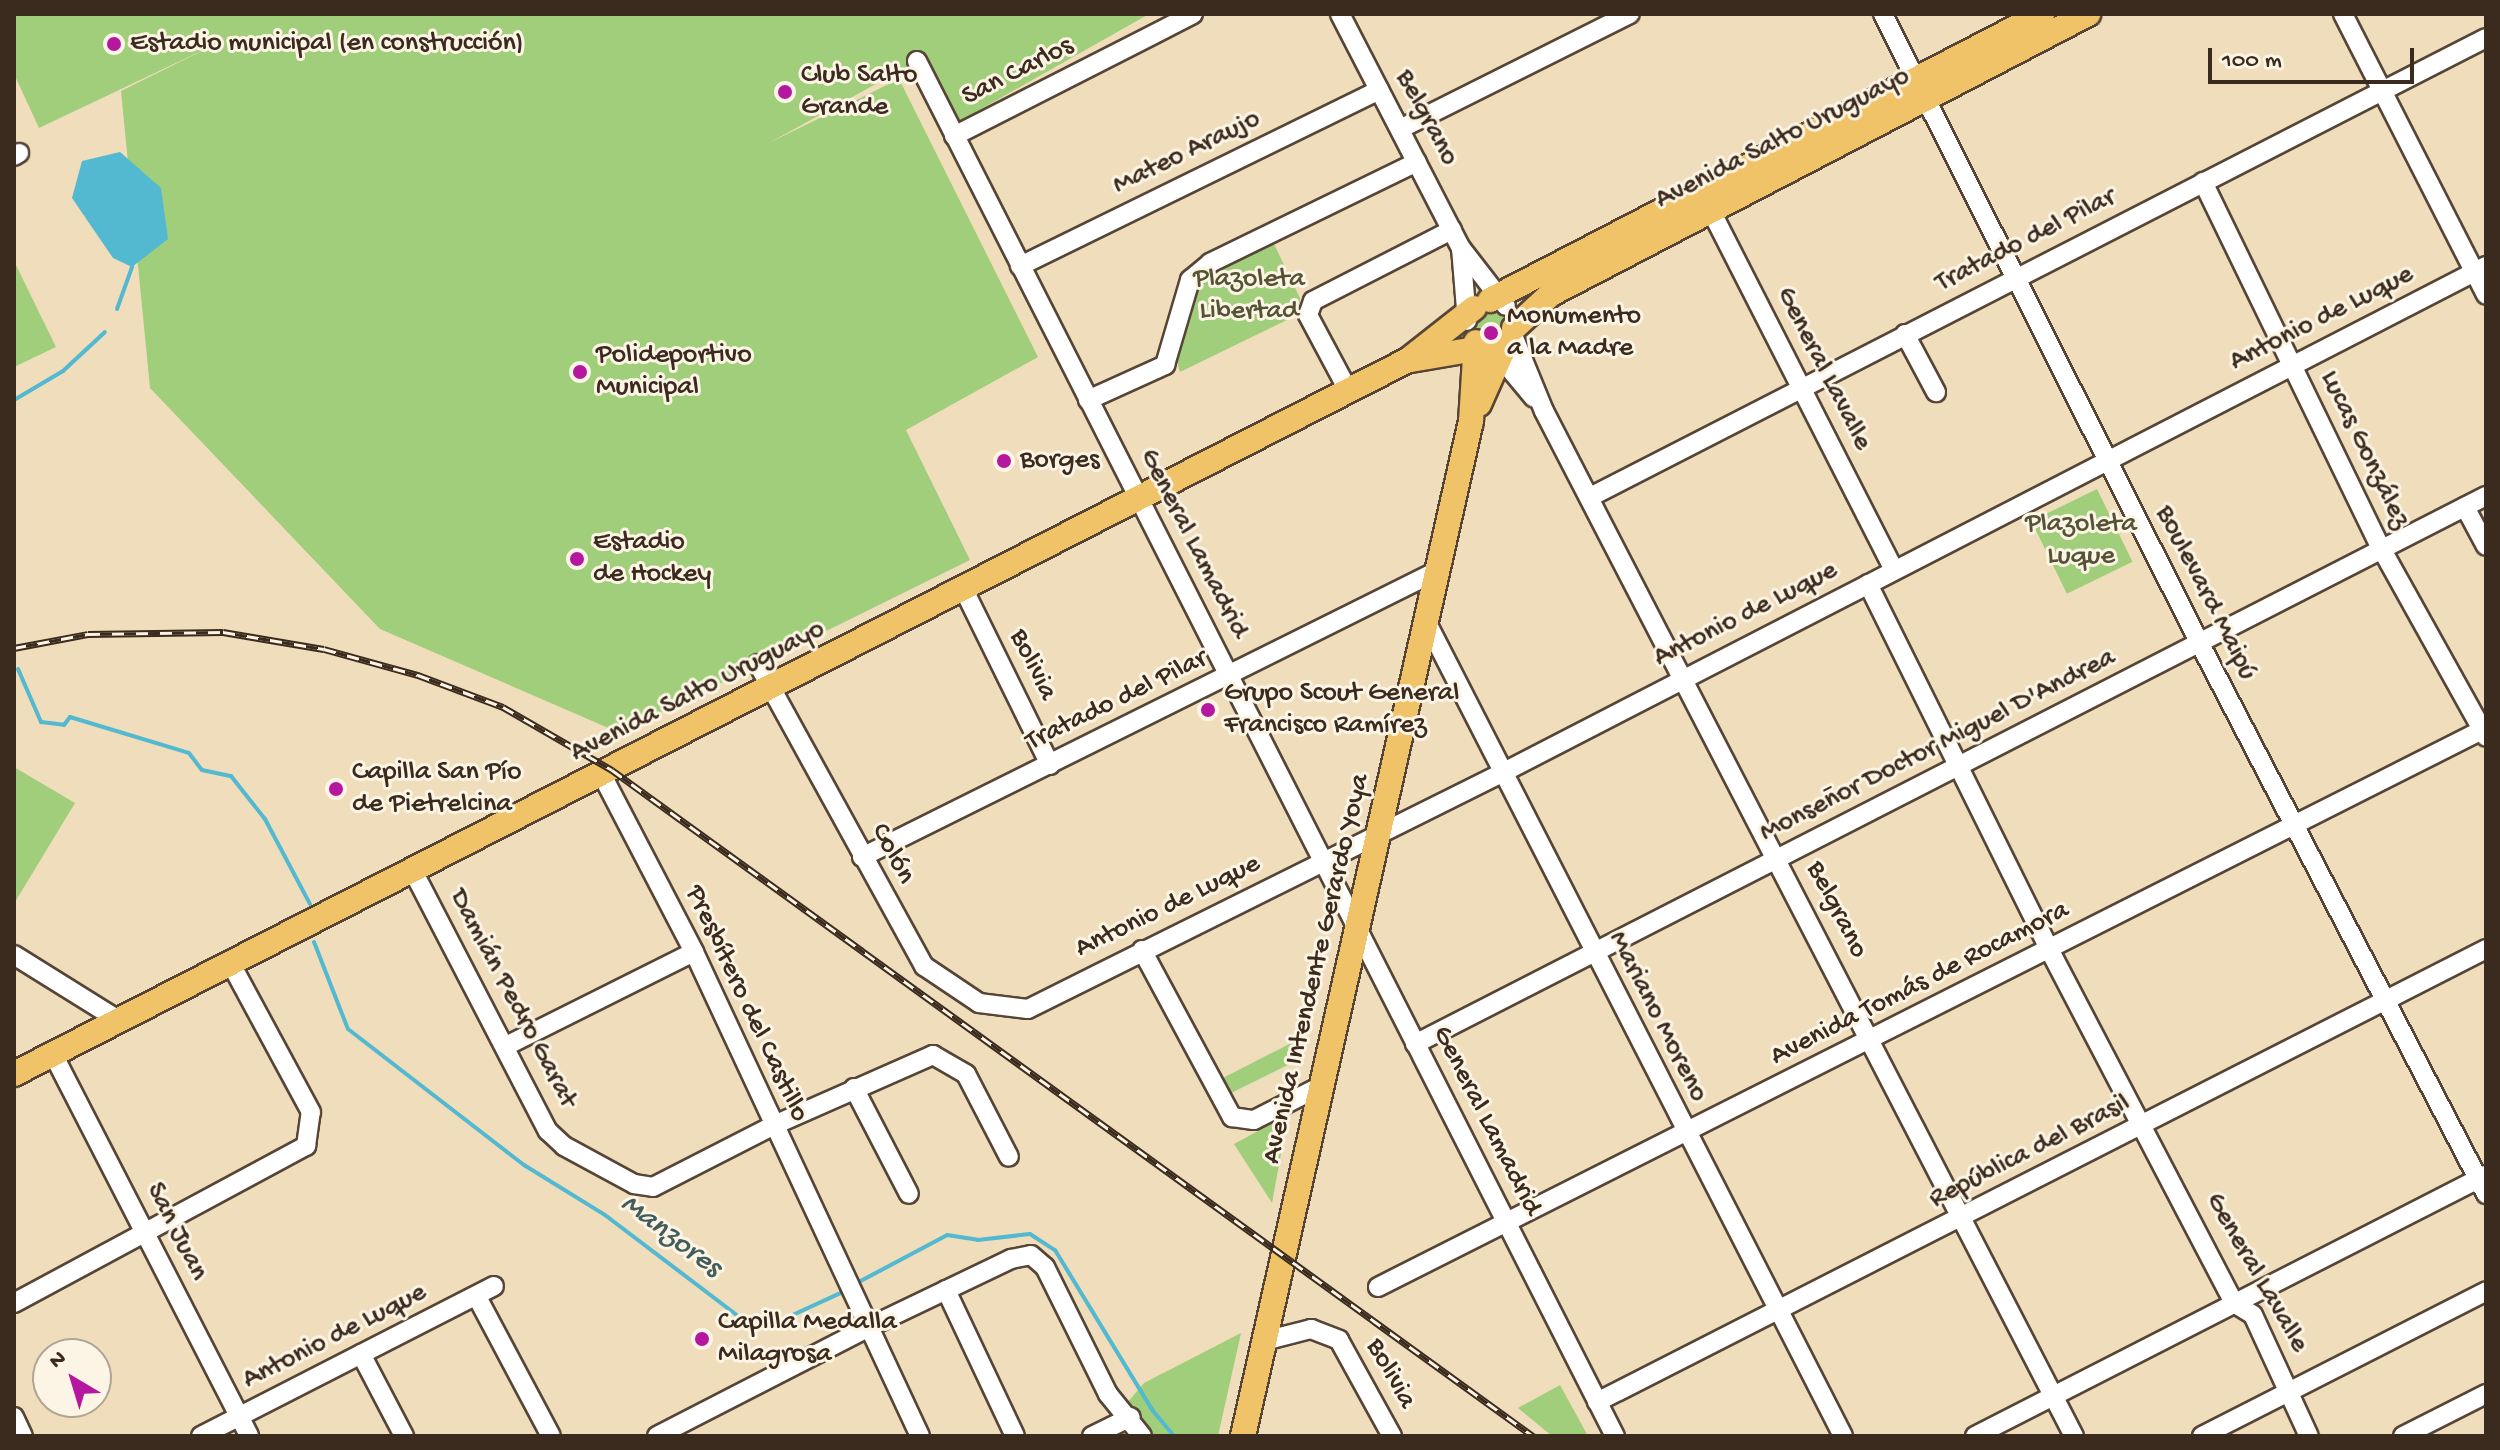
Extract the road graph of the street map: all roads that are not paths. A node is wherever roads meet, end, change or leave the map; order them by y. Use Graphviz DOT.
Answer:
graph roads {
  1 [pos="1193,14"];
  2 [pos="1340,14"];
  3 [pos="1883,14"];
  4 [pos="2042,14"];
  5 [pos="2088,14"];
  6 [pos="2343,14"];
  7 [pos="1620,16"];
  8 [pos="2486,38"];
  9 [pos="917,61"];
  10 [pos="1379,90"];
  11 [pos="1921,90"];
  12 [pos="2382,91"];
  13 [pos="1400,129"];
  14 [pos="954,136"];
  15 [pos="1417,162"];
  16 [pos="2203,182"];
  17 [pos="1706,201"];
  18 [pos="1452,230"];
  19 [pos="1461,248"];
  20 [pos="1020,266"];
  21 [pos="2480,269"];
  22 [pos="2014,278"];
  23 [pos="2486,295"];
  24 [pos="1490,328"];
  25 [pos="1905,334"];
  26 [pos="1408,360"];
  27 [pos="2291,365"];
  28 [pos="1801,388"];
  29 [pos="1348,390"];
  30 [pos="1936,392"];
  31 [pos="1088,400"];
  32 [pos="1544,411"];
  33 [pos="2107,462"];
  34 [pos="1592,496"];
  35 [pos="2486,496"];
  36 [pos="1140,500"];
  37 [pos="2465,507"];
  38 [pos="2486,546"];
  39 [pos="2381,548"];
  40 [pos="1894,570"];
  41 [pos="1437,571"];
  42 [pos="1868,584"];
  43 [pos="964,590"];
  44 [pos="1426,621"];
  45 [pos="2200,644"];
  46 [pos="758,664"];
  47 [pos="1229,677"];
  48 [pos="1685,677"];
  49 [pos="771,688"];
  50 [pos="2485,732"];
  51 [pos="1050,765"];
  52 [pos="1957,767"];
  53 [pos="1502,773"];
  54 [pos="602,775"];
  55 [pos="2294,826"];
  56 [pos="1378,834"];
  57 [pos="862,857"];
  58 [pos="1779,859"];
  59 [pos="1323,862"];
  60 [pos="413,871"];
  61 [pos="1356,929"];
  62 [pos="2049,949"];
  63 [pos="2486,949"];
  64 [pos="1142,950"];
  65 [pos="694,952"];
  66 [pos="1593,953"];
  67 [pos="14,955"];
  68 [pos="231,964"];
  69 [pos="2385,1002"];
  70 [pos="1028,1009"];
  71 [pos="120,1021"];
  72 [pos="1872,1041"];
  73 [pos="1415,1044"];
  74 [pos="506,1046"];
  75 [pos="53,1054"];
  76 [pos="14,1074"];
  77 [pos="1321,1086"];
  78 [pos="854,1088"];
  79 [pos="772,1126"];
  80 [pos="2142,1126"];
  81 [pos="1686,1135"];
  82 [pos="1009,1157"];
  83 [pos="2483,1182"];
  84 [pos="909,1194"];
  85 [pos="1962,1218"];
  86 [pos="1507,1224"];
  87 [pos="145,1234"];
  88 [pos="494,1286"];
  89 [pos="1378,1287"];
  90 [pos="946,1290"];
  91 [pos="2486,1291"];
  92 [pos="477,1297"];
  93 [pos="14,1303"];
  94 [pos="2234,1303"];
  95 [pos="1777,1310"];
  96 [pos="867,1328"];
  97 [pos="1264,1341"];
  98 [pos="361,1354"];
  99 [pos="2291,1389"];
  100 [pos="2486,1394"];
  101 [pos="2053,1396"];
  102 [pos="1597,1402"];
  103 [pos="14,1417"];
  104 [pos="239,1417"];
  105 [pos="1131,1417"];
  106 [pos="690,1429"];
  107 [pos="23,1436"];
  108 [pos="201,1436"];
  109 [pos="249,1436"];
  110 [pos="404,1436"];
  111 [pos="551,1436"];
  112 [pos="657,1436"];
  113 [pos="920,1436"];
  114 [pos="1015,1436"];
  115 [pos="1092,1436"];
  116 [pos="1142,1436"];
  117 [pos="1243,1436"];
  118 [pos="1392,1436"];
  119 [pos="1615,1436"];
  120 [pos="1843,1436"];
  121 [pos="1975,1436"];
  122 [pos="2074,1436"];
  123 [pos="2202,1436"];
  124 [pos="2309,1436"];
  125 [pos="2403,1436"];
  1 -- 14 [label="street, San Carlos"];
  2 -- 10 [label="street, Belgrano"];
  3 -- 11 [label="street, Boulevard Maipú"];
  4 -- 11 [label="main road, Avenida Salto Uruguayo"];
  5 -- 11 [label="main road, Avenida Salto Uruguayo"];
  6 -- 12 [label="street"];
  7 -- 13 [label="street"];
  8 -- 12 [label="street, Tratado del Pilar"];
  9 -- 14 [label="street, General Lamadrid"];
  10 -- 13 [label="street, Belgrano"];
  10 -- 20 [label="street, Mateo Araujo"];
  11 -- 17 [label="main road, Avenida Salto Uruguayo"];
  11 -- 22 [label="street, Boulevard Maipú"];
  12 -- 16 [label="street, Tratado del Pilar"];
  12 -- 21 [label="street"];
  13 -- 15 [label="street, Belgrano"];
  14 -- 20 [label="street, General Lamadrid"];
  15 -- 18 [label="street, Belgrano"];
  15 -- 31 [label="street"];
  16 -- 22 [label="street, Tratado del Pilar"];
  16 -- 27 [label="street, Lucas González"];
  17 -- 24 [label="main road, Avenida Salto Uruguayo"];
  17 -- 24 [label="main road, Avenida Salto Uruguayo"];
  17 -- 28 [label="street, General Lavalle"];
  18 -- 19 [label="street, Belgrano"];
  18 -- 29 [label="street"];
  19 -- 24 [label="street, Belgrano"];
  19 -- 24 [label="street, Belgrano"];
  20 -- 31 [label="street, General Lamadrid"];
  21 -- 23 [label="street"];
  21 -- 27 [label="street, Antonio de Luque"];
  22 -- 25 [label="street, Tratado del Pilar"];
  22 -- 33 [label="street, Boulevard Maipú"];
  24 -- 26 [label="main road, Avenida Salto Uruguayo"];
  24 -- 26 [label="main road, Avenida Salto Uruguayo"];
  24 -- 32 [label="street, Belgrano"];
  24 -- 32 [label="street, Belgrano"];
  24 -- 41 [label="main road, Avenida Intendente Gerardo Yoya"];
  25 -- 28 [label="street, Tratado del Pilar"];
  25 -- 30 [label="street"];
  26 -- 29 [label="main road, Avenida Salto Uruguayo"];
  27 -- 33 [label="street, Antonio de Luque"];
  27 -- 39 [label="street, Lucas González"];
  28 -- 34 [label="street, Tratado del Pilar"];
  28 -- 40 [label="street, General Lavalle"];
  29 -- 36 [label="main road, Avenida Salto Uruguayo"];
  31 -- 36 [label="street, General Lamadrid"];
  32 -- 34 [label="street, Belgrano"];
  33 -- 40 [label="street, Antonio de Luque"];
  33 -- 45 [label="street, Boulevard Maipú"];
  34 -- 48 [label="street, Belgrano"];
  35 -- 37 [label="street, Monseñor Doctor Miguel D'Andrea"];
  36 -- 43 [label="main road, Avenida Salto Uruguayo"];
  36 -- 47 [label="street, General Lamadrid"];
  37 -- 38 [label="street"];
  37 -- 39 [label="street, Monseñor Doctor Miguel D'Andrea"];
  39 -- 45 [label="street, Monseñor Doctor Miguel D'Andrea"];
  39 -- 50 [label="street, Lucas González"];
  40 -- 42 [label="street, Antonio de Luque"];
  41 -- 44 [label="main road, Avenida Intendente Gerardo Yoya"];
  41 -- 47 [label="street, Tratado del Pilar"];
  42 -- 48 [label="street, Antonio de Luque"];
  42 -- 52 [label="street, General Lavalle"];
  43 -- 49 [label="main road, Avenida Salto Uruguayo"];
  43 -- 51 [label="street, Bolivia"];
  44 -- 53 [label="street, Mariano Moreno"];
  44 -- 56 [label="main road, Avenida Intendente Gerardo Yoya"];
  45 -- 52 [label="street, Monseñor Doctor Miguel D'Andrea"];
  45 -- 55 [label="street, Boulevard Maipú"];
  46 -- 49 [label="street, Colón"];
  47 -- 51 [label="street, Tratado del Pilar"];
  47 -- 59 [label="street, General Lamadrid"];
  48 -- 53 [label="street, Antonio de Luque"];
  48 -- 58 [label="street, Belgrano"];
  49 -- 54 [label="main road, Avenida Salto Uruguayo"];
  49 -- 57 [label="street, Colón"];
  50 -- 55 [label="street, Avenida Tomás de Rocamora"];
  51 -- 57 [label="street, Tratado del Pilar"];
  52 -- 58 [label="street, Monseñor Doctor Miguel D'Andrea"];
  52 -- 62 [label="street, General Lavalle"];
  53 -- 56 [label="street, Antonio de Luque"];
  53 -- 66 [label="street, Mariano Moreno"];
  54 -- 60 [label="main road, Avenida Salto Uruguayo"];
  54 -- 65 [label="street, Presbítero del Castillo"];
  55 -- 62 [label="street, Avenida Tomás de Rocamora"];
  55 -- 69 [label="street, Boulevard Maipú"];
  56 -- 59 [label="street, Antonio de Luque"];
  56 -- 61 [label="main road, Avenida Intendente Gerardo Yoya"];
  57 -- 70 [label="street, Colón"];
  58 -- 66 [label="street, Monseñor Doctor Miguel D'Andrea"];
  58 -- 72 [label="street, Belgrano"];
  59 -- 61 [label="street, General Lamadrid"];
  59 -- 64 [label="street, Antonio de Luque"];
  60 -- 68 [label="main road, Avenida Salto Uruguayo"];
  60 -- 74 [label="street, Damián Pedro Garat"];
  61 -- 73 [label="street, General Lamadrid"];
  61 -- 77 [label="main road, Avenida Intendente Gerardo Yoya"];
  62 -- 72 [label="street, Avenida Tomás de Rocamora"];
  62 -- 80 [label="street, General Lavalle"];
  63 -- 69 [label="street, República del Brasil"];
  64 -- 70 [label="street, Antonio de Luque"];
  64 -- 77 [label="street"];
  65 -- 74 [label="street"];
  65 -- 79 [label="street, Presbítero del Castillo"];
  66 -- 73 [label="street, Monseñor Doctor Miguel D'Andrea"];
  66 -- 81 [label="street, Mariano Moreno"];
  67 -- 71 [label="street"];
  68 -- 71 [label="main road, Avenida Salto Uruguayo"];
  68 -- 87 [label="street"];
  69 -- 80 [label="street, República del Brasil"];
  69 -- 83 [label="street, Boulevard Maipú"];
  71 -- 75 [label="main road, Avenida Salto Uruguayo"];
  72 -- 81 [label="street, Avenida Tomás de Rocamora"];
  72 -- 85 [label="street, Belgrano"];
  73 -- 86 [label="street, General Lamadrid"];
  74 -- 79 [label="street, Damián Pedro Garat"];
  75 -- 76 [label="main road, Avenida Salto Uruguayo"];
  75 -- 87 [label="street, San Juan"];
  77 -- 97 [label="main road, Avenida Intendente Gerardo Yoya"];
  78 -- 79 [label="street"];
  78 -- 82 [label="street"];
  78 -- 84 [label="street"];
  79 -- 96 [label="street, Presbítero del Castillo"];
  80 -- 85 [label="street, República del Brasil"];
  80 -- 94 [label="street, General Lavalle"];
  81 -- 86 [label="street, Avenida Tomás de Rocamora"];
  81 -- 95 [label="street, Mariano Moreno"];
  83 -- 94 [label="street"];
  85 -- 95 [label="street, República del Brasil"];
  85 -- 101 [label="street, Belgrano"];
  86 -- 89 [label="street, Avenida Tomás de Rocamora"];
  86 -- 102 [label="street, General Lamadrid"];
  87 -- 93 [label="street"];
  87 -- 104 [label="street, San Juan"];
  88 -- 92 [label="street, Antonio de Luque"];
  90 -- 96 [label="street"];
  90 -- 105 [label="street"];
  90 -- 114 [label="street"];
  91 -- 99 [label="street"];
  92 -- 98 [label="street, Antonio de Luque"];
  92 -- 111 [label="street"];
  94 -- 99 [label="street, General Lavalle"];
  94 -- 101 [label="street"];
  95 -- 102 [label="street, República del Brasil"];
  95 -- 120 [label="street, Mariano Moreno"];
  96 -- 106 [label="street"];
  96 -- 113 [label="street"];
  97 -- 117 [label="main road, Avenida Intendente Gerardo Yoya"];
  97 -- 118 [label="street, Bolivia"];
  98 -- 104 [label="street, Antonio de Luque"];
  98 -- 110 [label="street"];
  99 -- 123 [label="street"];
  99 -- 124 [label="street, General Lavalle"];
  100 -- 125 [label="street"];
  101 -- 121 [label="street"];
  101 -- 122 [label="street, Belgrano"];
  102 -- 119 [label="street, General Lamadrid"];
  103 -- 107 [label="street"];
  104 -- 108 [label="street, Antonio de Luque"];
  104 -- 109 [label="street, San Juan"];
  105 -- 115 [label="street"];
  105 -- 116 [label="street"];
  106 -- 112 [label="street"];
}
